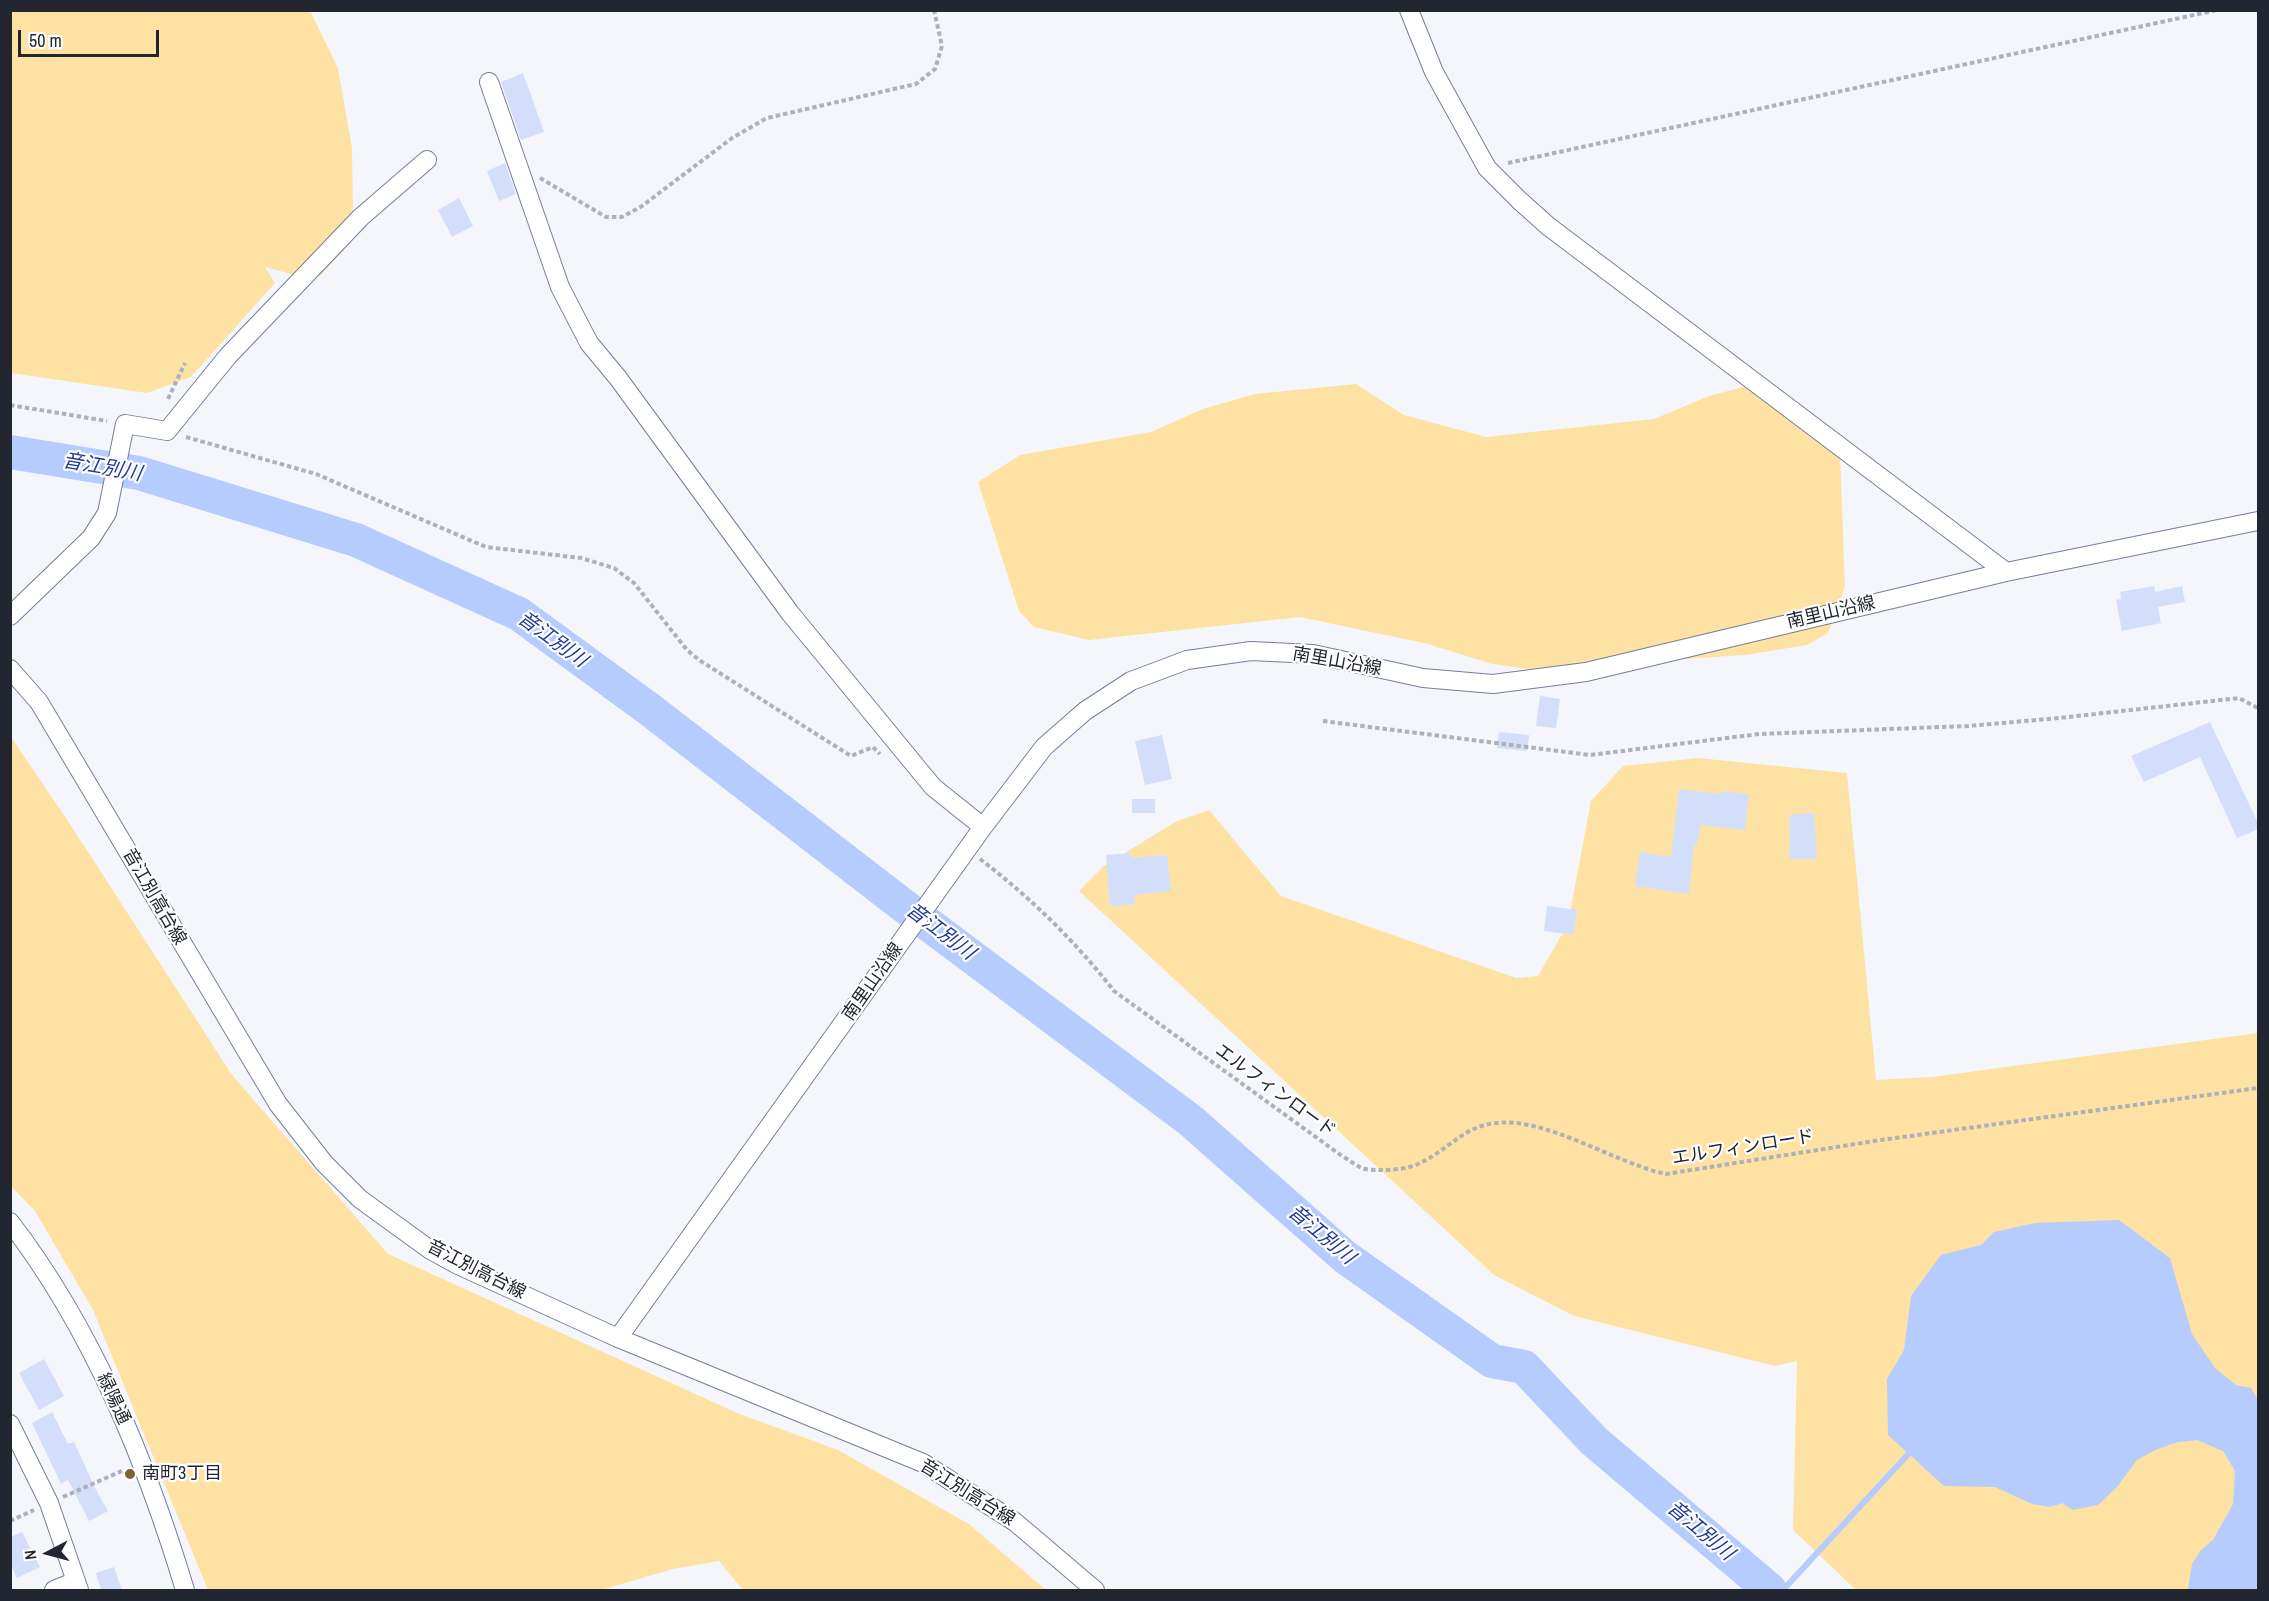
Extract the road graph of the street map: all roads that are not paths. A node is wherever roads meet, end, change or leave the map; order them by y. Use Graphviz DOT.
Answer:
graph roads {
  1 [pos="1409,10"];
  2 [pos="489,82"];
  3 [pos="427,160"];
  4 [pos="2259,521"];
  5 [pos="2006,572"];
  6 [pos="10,616"];
  7 [pos="10,669"];
  8 [pos="983,827"];
  9 [pos="10,1222"];
  10 [pos="618,1338"];
  11 [pos="12,1430"];
  12 [pos="78,1586"];
  13 [pos="54,1590"];
  14 [pos="184,1590"];
  15 [pos="1095,1590"];
  1 -- 5 [label="street"];
  2 -- 8 [label="street"];
  3 -- 6 [label="street"];
  4 -- 5 [label="street, 南里山沿線"];
  5 -- 8 [label="street, 南里山沿線"];
  7 -- 10 [label="street, 音江別高台線"];
  8 -- 10 [label="street, 南里山沿線"];
  9 -- 14 [label="street, 緑陽通"];
  10 -- 15 [label="street, 音江別高台線"];
  11 -- 12 [label="street"];
  12 -- 13 [label="street"];
}
